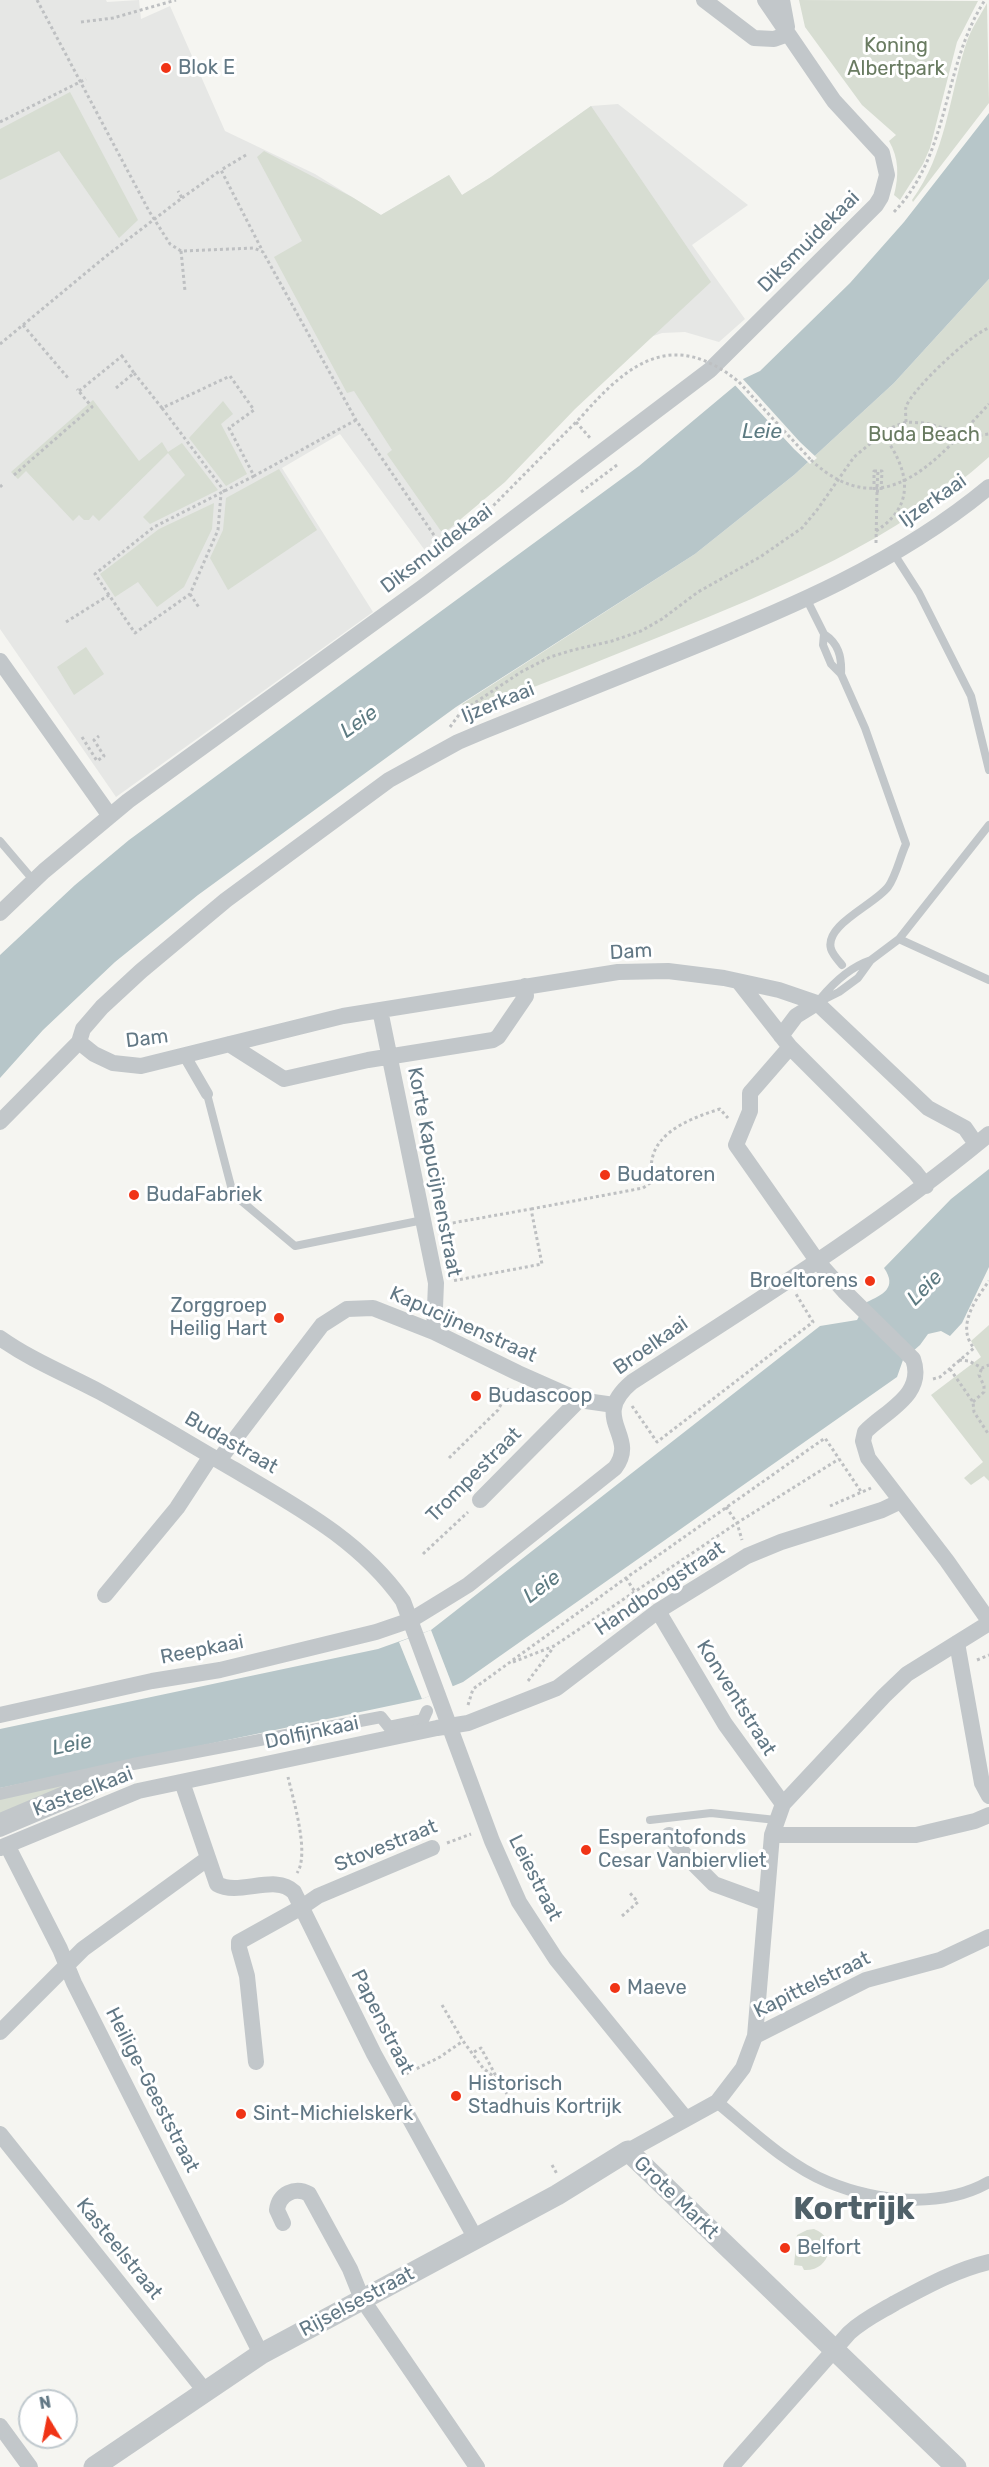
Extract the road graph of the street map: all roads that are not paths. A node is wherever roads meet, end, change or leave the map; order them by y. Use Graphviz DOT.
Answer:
graph roads {
  1 [pos="704,0"];
  2 [pos="765,0"];
  3 [pos="782,0"];
  4 [pos="788,34"];
  5 [pos="989,487"];
  6 [pos="894,554"];
  7 [pos="806,598"];
  8 [pos="0,661"];
  9 [pos="989,771"];
  10 [pos="110,816"];
  11 [pos="989,825"];
  12 [pos="0,841"];
  13 [pos="34,881"];
  14 [pos="0,913"];
  15 [pos="899,939"];
  16 [pos="842,965"];
  17 [pos="989,980"];
  18 [pos="739,982"];
  19 [pos="525,986"];
  20 [pos="817,1003"];
  21 [pos="380,1010"];
  22 [pos="786,1041"];
  23 [pos="79,1042"];
  24 [pos="229,1044"];
  25 [pos="184,1056"];
  26 [pos="390,1057"];
  27 [pos="207,1094"];
  28 [pos="0,1122"];
  29 [pos="983,1139"];
  30 [pos="926,1186"];
  31 [pos="424,1224"];
  32 [pos="818,1262"];
  33 [pos="435,1332"];
  34 [pos="0,1338"];
  35 [pos="579,1400"];
  36 [pos="614,1405"];
  37 [pos="215,1458"];
  38 [pos="480,1500"];
  39 [pos="901,1501"];
  40 [pos="105,1595"];
  41 [pos="658,1611"];
  42 [pos="989,1622"];
  43 [pos="414,1628"];
  44 [pos="957,1642"];
  45 [pos="427,1711"];
  46 [pos="0,1715"];
  47 [pos="451,1727"];
  48 [pos="182,1782"];
  49 [pos="85,1783"];
  50 [pos="0,1794"];
  51 [pos="989,1796"];
  52 [pos="989,1815"];
  53 [pos="0,1819"];
  54 [pos="650,1820"];
  55 [pos="777,1820"];
  56 [pos="669,1834"];
  57 [pos="2,1841"];
  58 [pos="432,1848"];
  59 [pos="207,1859"];
  60 [pos="766,1903"];
  61 [pos="303,1907"];
  62 [pos="989,1938"];
  63 [pos="67,1966"];
  64 [pos="0,2032"];
  65 [pos="754,2036"];
  66 [pos="256,2062"];
  67 [pos="717,2102"];
  68 [pos="686,2119"];
  69 [pos="0,2134"];
  70 [pos="628,2151"];
  71 [pos="989,2182"];
  72 [pos="283,2223"];
  73 [pos="476,2239"];
  74 [pos="989,2262"];
  75 [pos="362,2299"];
  76 [pos="835,2350"];
  77 [pos="261,2354"];
  78 [pos="205,2391"];
  79 [pos="0,2426"];
  80 [pos="30,2467"];
  81 [pos="94,2467"];
  82 [pos="477,2467"];
  83 [pos="731,2467"];
  84 [pos="956,2467"];
  1 -- 4 [label="street"];
  2 -- 4 [label="street"];
  3 -- 4 [label="street"];
  4 -- 10 [label="street, Diksmuidekaai"];
  5 -- 6 [label="street, Ijzerkaai"];
  6 -- 7 [label="street, Ijzerkaai"];
  6 -- 9 [label="lane"];
  7 -- 16 [label="lane"];
  7 -- 23 [label="street, Ijzerkaai"];
  8 -- 10 [label="street"];
  10 -- 13 [label="street, Diksmuidekaai"];
  11 -- 15 [label="lane"];
  12 -- 13 [label="lane"];
  13 -- 14 [label="street, Diksmuidekaai"];
  15 -- 17 [label="lane"];
  15 -- 20 [label="lane"];
  18 -- 19 [label="street, Dam"];
  18 -- 20 [label="street, Dam"];
  18 -- 22 [label="street"];
  19 -- 21 [label="street, Dam"];
  19 -- 26 [label="street"];
  20 -- 22 [label="street"];
  20 -- 29 [label="street, Dam"];
  21 -- 24 [label="street, Dam"];
  21 -- 26 [label="street"];
  22 -- 30 [label="street"];
  22 -- 32 [label="street"];
  23 -- 25 [label="street, Dam"];
  23 -- 28 [label="street"];
  24 -- 25 [label="street, Dam"];
  24 -- 26 [label="street"];
  25 -- 27 [label="street"];
  26 -- 31 [label="street, Korte Kapucijnenstraat"];
  27 -- 31 [label="lane"];
  29 -- 30 [label="street, Broelkaai"];
  30 -- 32 [label="street, Broelkaai"];
  31 -- 33 [label="street, Korte Kapucijnenstraat"];
  32 -- 36 [label="street, Broelkaai"];
  32 -- 39 [label="street"];
  33 -- 35 [label="street, Kapucijnenstraat"];
  33 -- 37 [label="street, Kapucijnenstraat"];
  34 -- 37 [label="street, Budastraat"];
  35 -- 36 [label="street, Kapucijnenstraat"];
  35 -- 38 [label="street, Trompestraat"];
  36 -- 43 [label="street, Broelkaai"];
  37 -- 40 [label="street, Kapucijnenstraat"];
  37 -- 43 [label="street, Budastraat"];
  39 -- 41 [label="street, Handboogstraat"];
  39 -- 42 [label="street"];
  41 -- 47 [label="street, Handboogstraat"];
  41 -- 55 [label="street, Konventstraat"];
  42 -- 44 [label="street"];
  43 -- 46 [label="street, Reepkaai"];
  43 -- 47 [label="street, Leiestraat"];
  44 -- 51 [label="street"];
  44 -- 55 [label="street"];
  45 -- 49 [label="street"];
  47 -- 48 [label="street, Dolfijnkaai"];
  47 -- 68 [label="street, Leiestraat"];
  48 -- 57 [label="street, Kasteelkaai"];
  48 -- 59 [label="street"];
  49 -- 50 [label="street"];
  49 -- 53 [label="street"];
  49 -- 57 [label="street"];
  52 -- 55 [label="street"];
  54 -- 55 [label="lane"];
  55 -- 60 [label="street"];
  56 -- 60 [label="street"];
  57 -- 63 [label="street, Heilige-Geeststraat"];
  58 -- 61 [label="street, Stovestraat"];
  59 -- 61 [label="street, Papenstraat"];
  59 -- 63 [label="street"];
  60 -- 65 [label="street"];
  61 -- 66 [label="street, Stovestraat"];
  61 -- 73 [label="street, Papenstraat"];
  62 -- 65 [label="street, Kapittelstraat"];
  63 -- 64 [label="street"];
  63 -- 77 [label="street, Heilige-Geeststraat"];
  65 -- 67 [label="street"];
  67 -- 68 [label="street, Grote Markt"];
  67 -- 71 [label="street"];
  68 -- 70 [label="street, Grote Markt"];
  69 -- 78 [label="street, Kasteelstraat"];
  70 -- 73 [label="street, Rijselsestraat"];
  70 -- 76 [label="street, Grote Markt"];
  72 -- 75 [label="street"];
  73 -- 75 [label="street, Rijselsestraat"];
  74 -- 76 [label="street"];
  75 -- 77 [label="street, Rijselsestraat"];
  75 -- 82 [label="street"];
  76 -- 83 [label="street"];
  76 -- 84 [label="street, Grote Markt"];
  77 -- 78 [label="street, Rijselsestraat"];
  78 -- 81 [label="street, Rijselsestraat"];
  79 -- 80 [label="street"];
}
